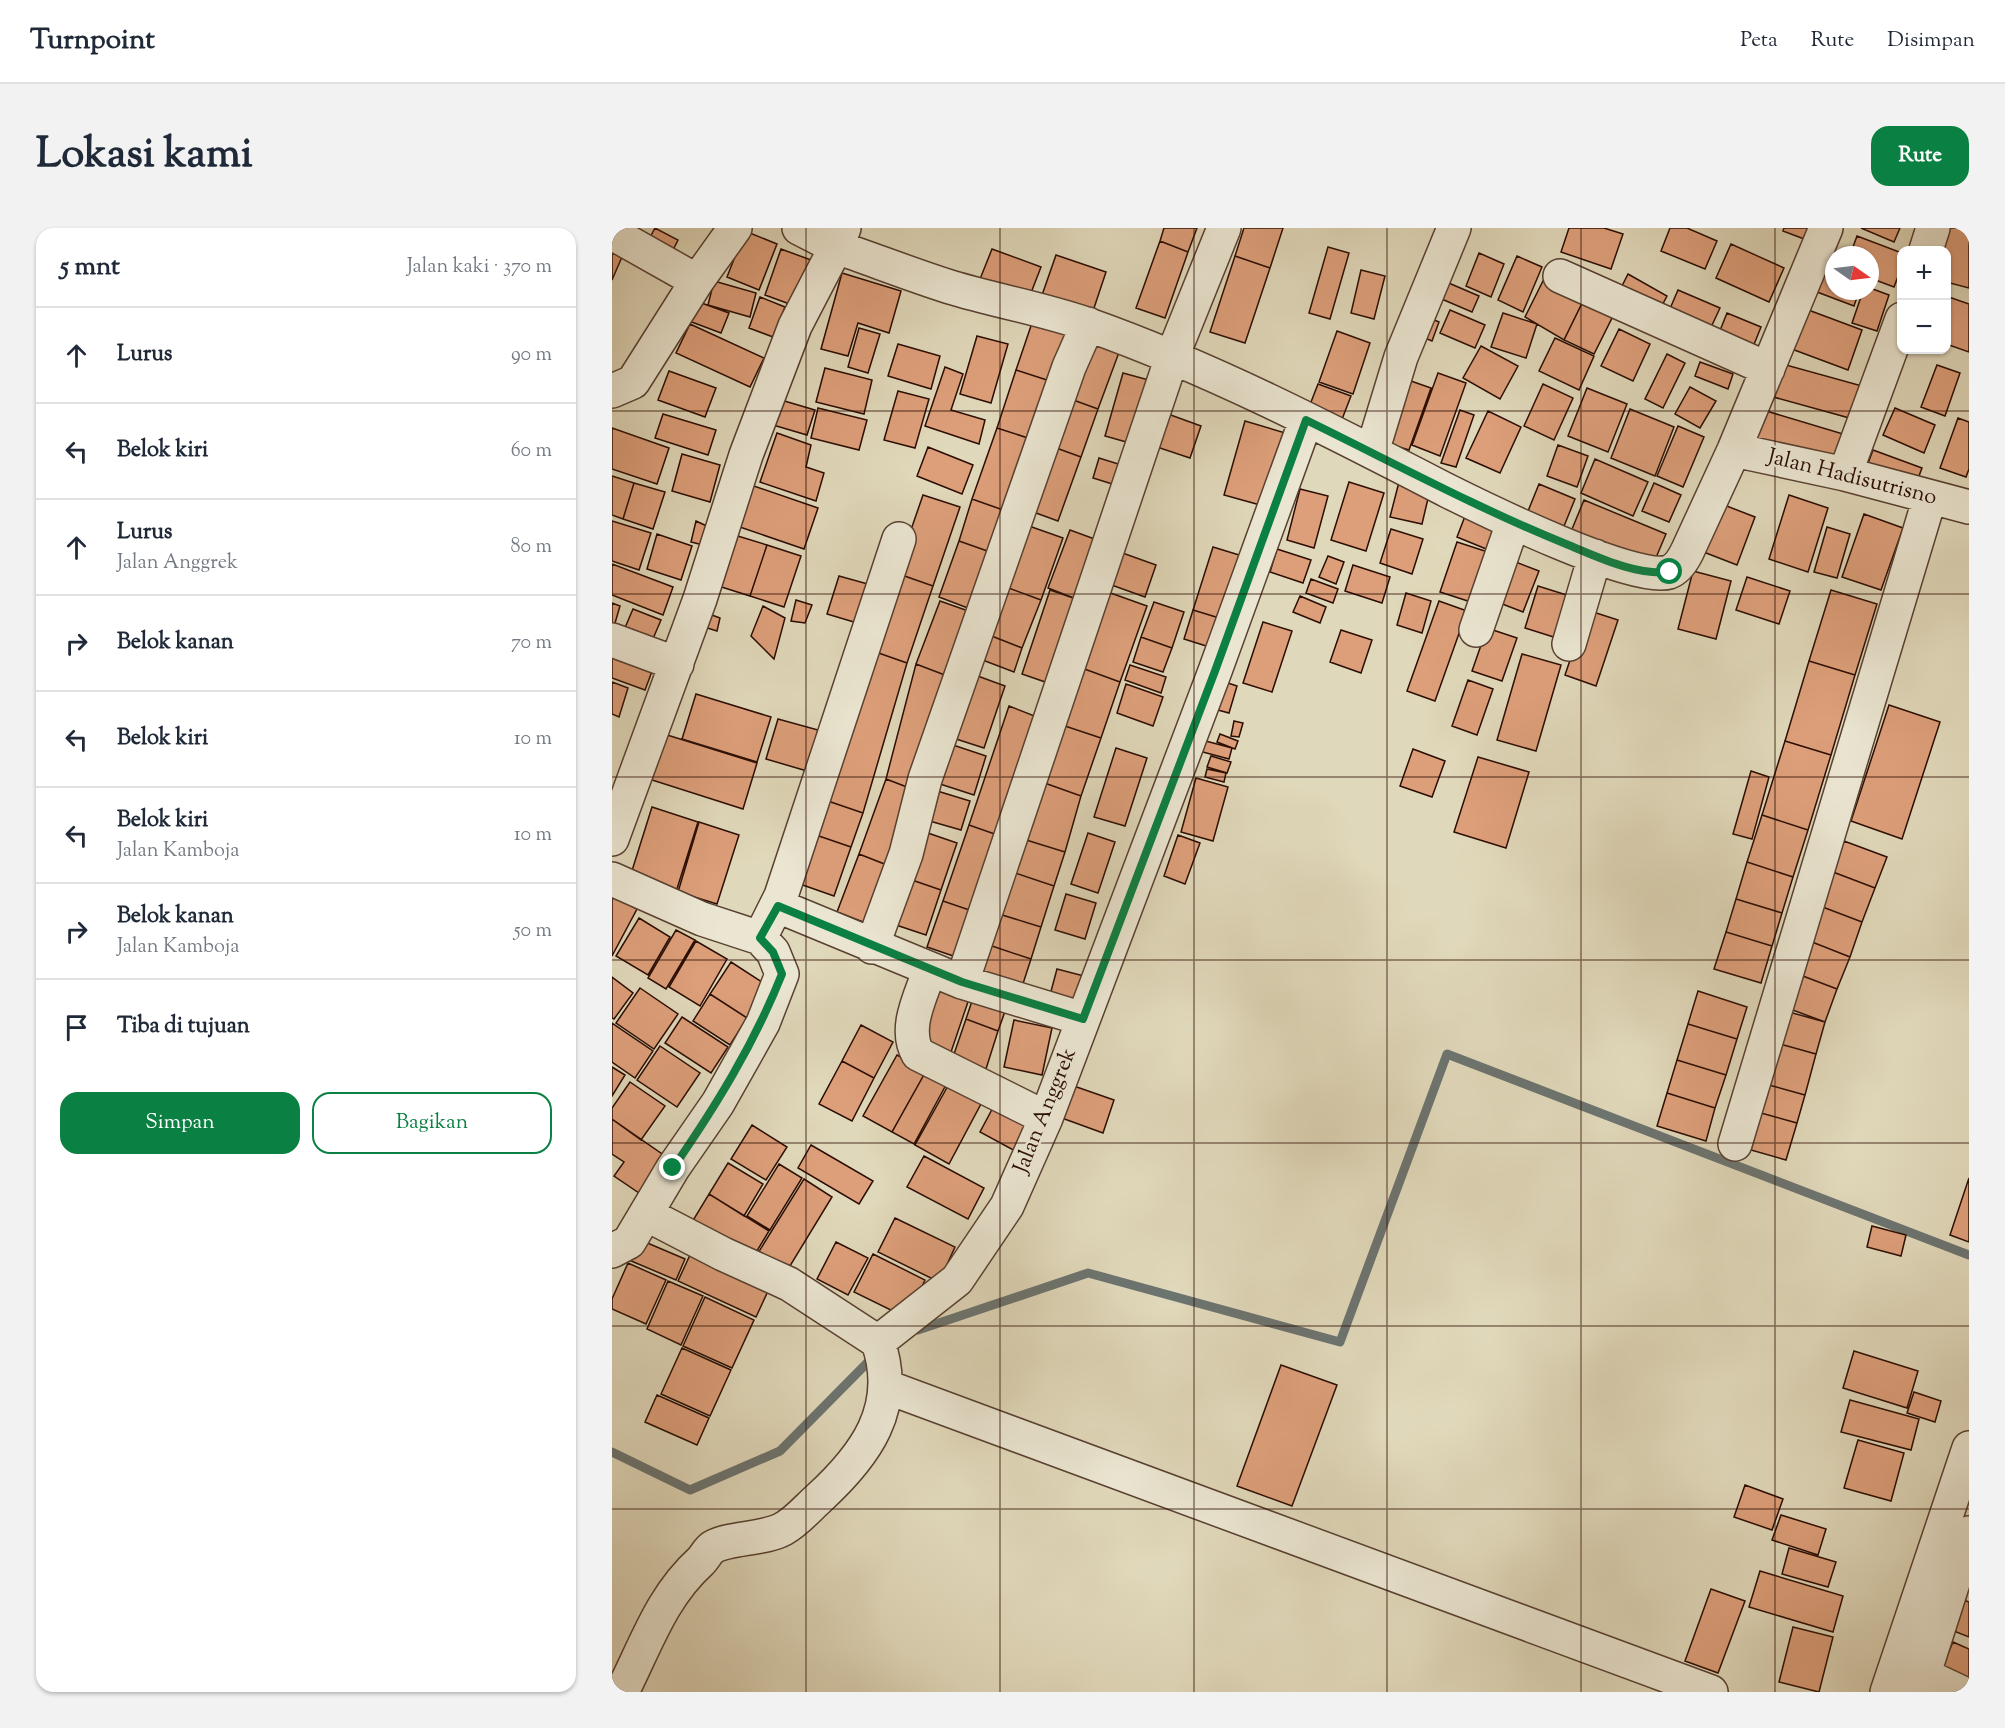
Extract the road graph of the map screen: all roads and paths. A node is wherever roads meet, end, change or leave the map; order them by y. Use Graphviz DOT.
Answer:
graph roads {
  1 [pos="735,228"];
  2 [pos="799,228"];
  3 [pos="1224,228"];
  4 [pos="1454,228"];
  5 [pos="1826,228"];
  6 [pos="1933,228"];
  7 [pos="612,233"];
  8 [pos="840,238"];
  9 [pos="1927,246"];
  10 [pos="1560,276"];
  11 [pos="697,281"];
  12 [pos="1088,324"];
  13 [pos="1897,333"];
  14 [pos="1172,357"];
  15 [pos="1768,369"];
  16 [pos="612,391"];
  17 [pos="1306,420"];
  18 [pos="1734,450"];
  19 [pos="1372,452"];
  20 [pos="1845,474"];
  21 [pos="1930,497"];
  22 [pos="1969,507"];
  23 [pos="1513,523"];
  24 [pos="899,539"];
  25 [pos="1596,556"];
  26 [pos="1476,630"];
  27 [pos="612,640"];
  28 [pos="1569,644"];
  29 [pos="677,664"];
  30 [pos="612,838"];
  31 [pos="612,879"];
  32 [pos="778,906"];
  33 [pos="760,938"];
  34 [pos="872,946"];
  35 [pos="930,969"];
  36 [pos="962,982"];
  37 [pos="1083,1019"];
  38 [pos="1046,1118"];
  39 [pos="1736,1144"];
  40 [pos="646,1214"];
  41 [pos="612,1251"];
  42 [pos="878,1342"];
  43 [pos="887,1387"];
  44 [pos="1967,1462"];
  45 [pos="1969,1533"];
  46 [pos="1960,1591"];
  47 [pos="1921,1683"];
  48 [pos="622,1692"];
  49 [pos="1711,1692"];
  50 [pos="1887,1692"];
  51 [pos="1960,1692"];
  1 -- 11 [label="street"];
  2 -- 8 [label="street"];
  3 -- 14 [label="street"];
  4 -- 19 [label="street"];
  5 -- 15 [label="street"];
  6 -- 9 [label="street"];
  7 -- 11 [label="street"];
  8 -- 12 [label="street"];
  8 -- 29 [label="street"];
  10 -- 15 [label="street"];
  11 -- 16 [label="street"];
  12 -- 14 [label="street"];
  12 -- 34 [label="street"];
  13 -- 20 [label="street"];
  14 -- 17 [label="street"];
  14 -- 36 [label="street"];
  15 -- 18 [label="street"];
  17 -- 19 [label="street"];
  17 -- 37 [label="street, Jalan Anggrek"];
  18 -- 20 [label="street, Jalan Hadisutrisno"];
  18 -- 25 [label="street"];
  19 -- 23 [label="street"];
  20 -- 21 [label="street, Jalan Hadisutrisno"];
  21 -- 22 [label="street, Jalan Hadisutrisno"];
  21 -- 39 [label="street"];
  23 -- 25 [label="street"];
  23 -- 26 [label="street"];
  24 -- 32 [label="street"];
  25 -- 28 [label="street"];
  27 -- 29 [label="street"];
  29 -- 30 [label="street"];
  31 -- 33 [label="street"];
  32 -- 33 [label="street"];
  32 -- 34 [label="street"];
  33 -- 40 [label="street"];
  34 -- 35 [label="street"];
  35 -- 36 [label="street"];
  35 -- 38 [label="street"];
  36 -- 37 [label="street"];
  37 -- 38 [label="street, Jalan Anggrek"];
  38 -- 42 [label="street, Jalan Anggrek"];
  40 -- 41 [label="street"];
  40 -- 42 [label="street"];
  42 -- 43 [label="street"];
  43 -- 48 [label="street"];
  43 -- 49 [label="street"];
  44 -- 50 [label="street"];
  45 -- 46 [label="street"];
  46 -- 47 [label="street"];
  47 -- 51 [label="street"];
}
